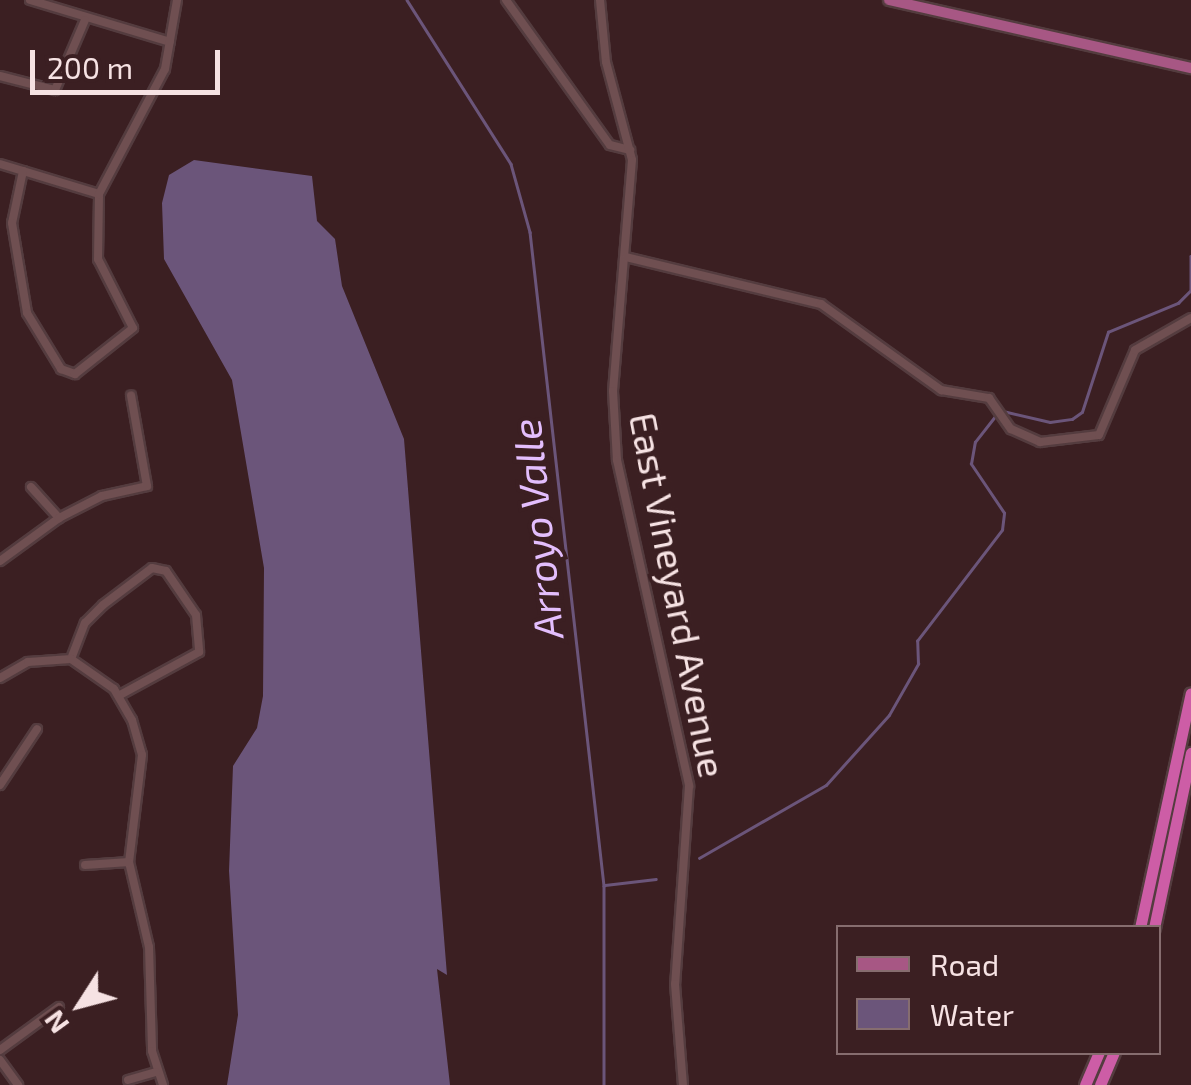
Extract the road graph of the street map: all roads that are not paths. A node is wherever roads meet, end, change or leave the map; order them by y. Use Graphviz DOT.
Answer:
graph roads {
  1 [pos="177,0"];
  2 [pos="506,0"];
  3 [pos="600,0"];
  4 [pos="888,0"];
  5 [pos="34,1"];
  6 [pos="85,20"];
  7 [pos="170,42"];
  8 [pos="1191,68"];
  9 [pos="0,76"];
  10 [pos="630,150"];
  11 [pos="0,164"];
  12 [pos="24,171"];
  13 [pos="99,194"];
  14 [pos="626,257"];
  15 [pos="1191,318"];
  16 [pos="131,396"];
  17 [pos="31,487"];
  18 [pos="59,518"];
  19 [pos="0,561"];
  20 [pos="71,659"];
  21 [pos="0,678"];
  22 [pos="1191,692"];
  23 [pos="120,696"];
  24 [pos="37,729"];
  25 [pos="1191,753"];
  26 [pos="1,783"];
  27 [pos="129,862"];
  28 [pos="85,865"];
  29 [pos="1141,925"];
  30 [pos="1155,925"];
  31 [pos="59,1007"];
  32 [pos="0,1050"];
  33 [pos="1098,1055"];
  34 [pos="1113,1055"];
  35 [pos="0,1060"];
  36 [pos="156,1072"];
  37 [pos="128,1080"];
  38 [pos="18,1085"];
  39 [pos="164,1085"];
  40 [pos="683,1085"];
  41 [pos="1085,1085"];
  42 [pos="1100,1085"];
  1 -- 7 [label="street"];
  2 -- 10 [label="street"];
  3 -- 10 [label="street, East Vineyard Avenue"];
  4 -- 8 [label="main road"];
  5 -- 6 [label="street"];
  6 -- 7 [label="street"];
  6 -- 9 [label="street"];
  7 -- 13 [label="street"];
  10 -- 14 [label="street, East Vineyard Avenue"];
  11 -- 12 [label="street"];
  12 -- 13 [label="street"];
  12 -- 13 [label="street"];
  14 -- 15 [label="street"];
  14 -- 40 [label="street, East Vineyard Avenue"];
  16 -- 18 [label="street"];
  17 -- 18 [label="street"];
  18 -- 19 [label="street"];
  20 -- 21 [label="street"];
  20 -- 23 [label="street"];
  20 -- 23 [label="street"];
  22 -- 29 [label="highway"];
  23 -- 27 [label="street"];
  24 -- 26 [label="street"];
  25 -- 30 [label="highway"];
  27 -- 28 [label="street"];
  27 -- 36 [label="street"];
  31 -- 32 [label="street"];
  33 -- 41 [label="highway"];
  34 -- 42 [label="highway"];
  35 -- 38 [label="street"];
  36 -- 37 [label="street"];
  36 -- 39 [label="street"];
}
